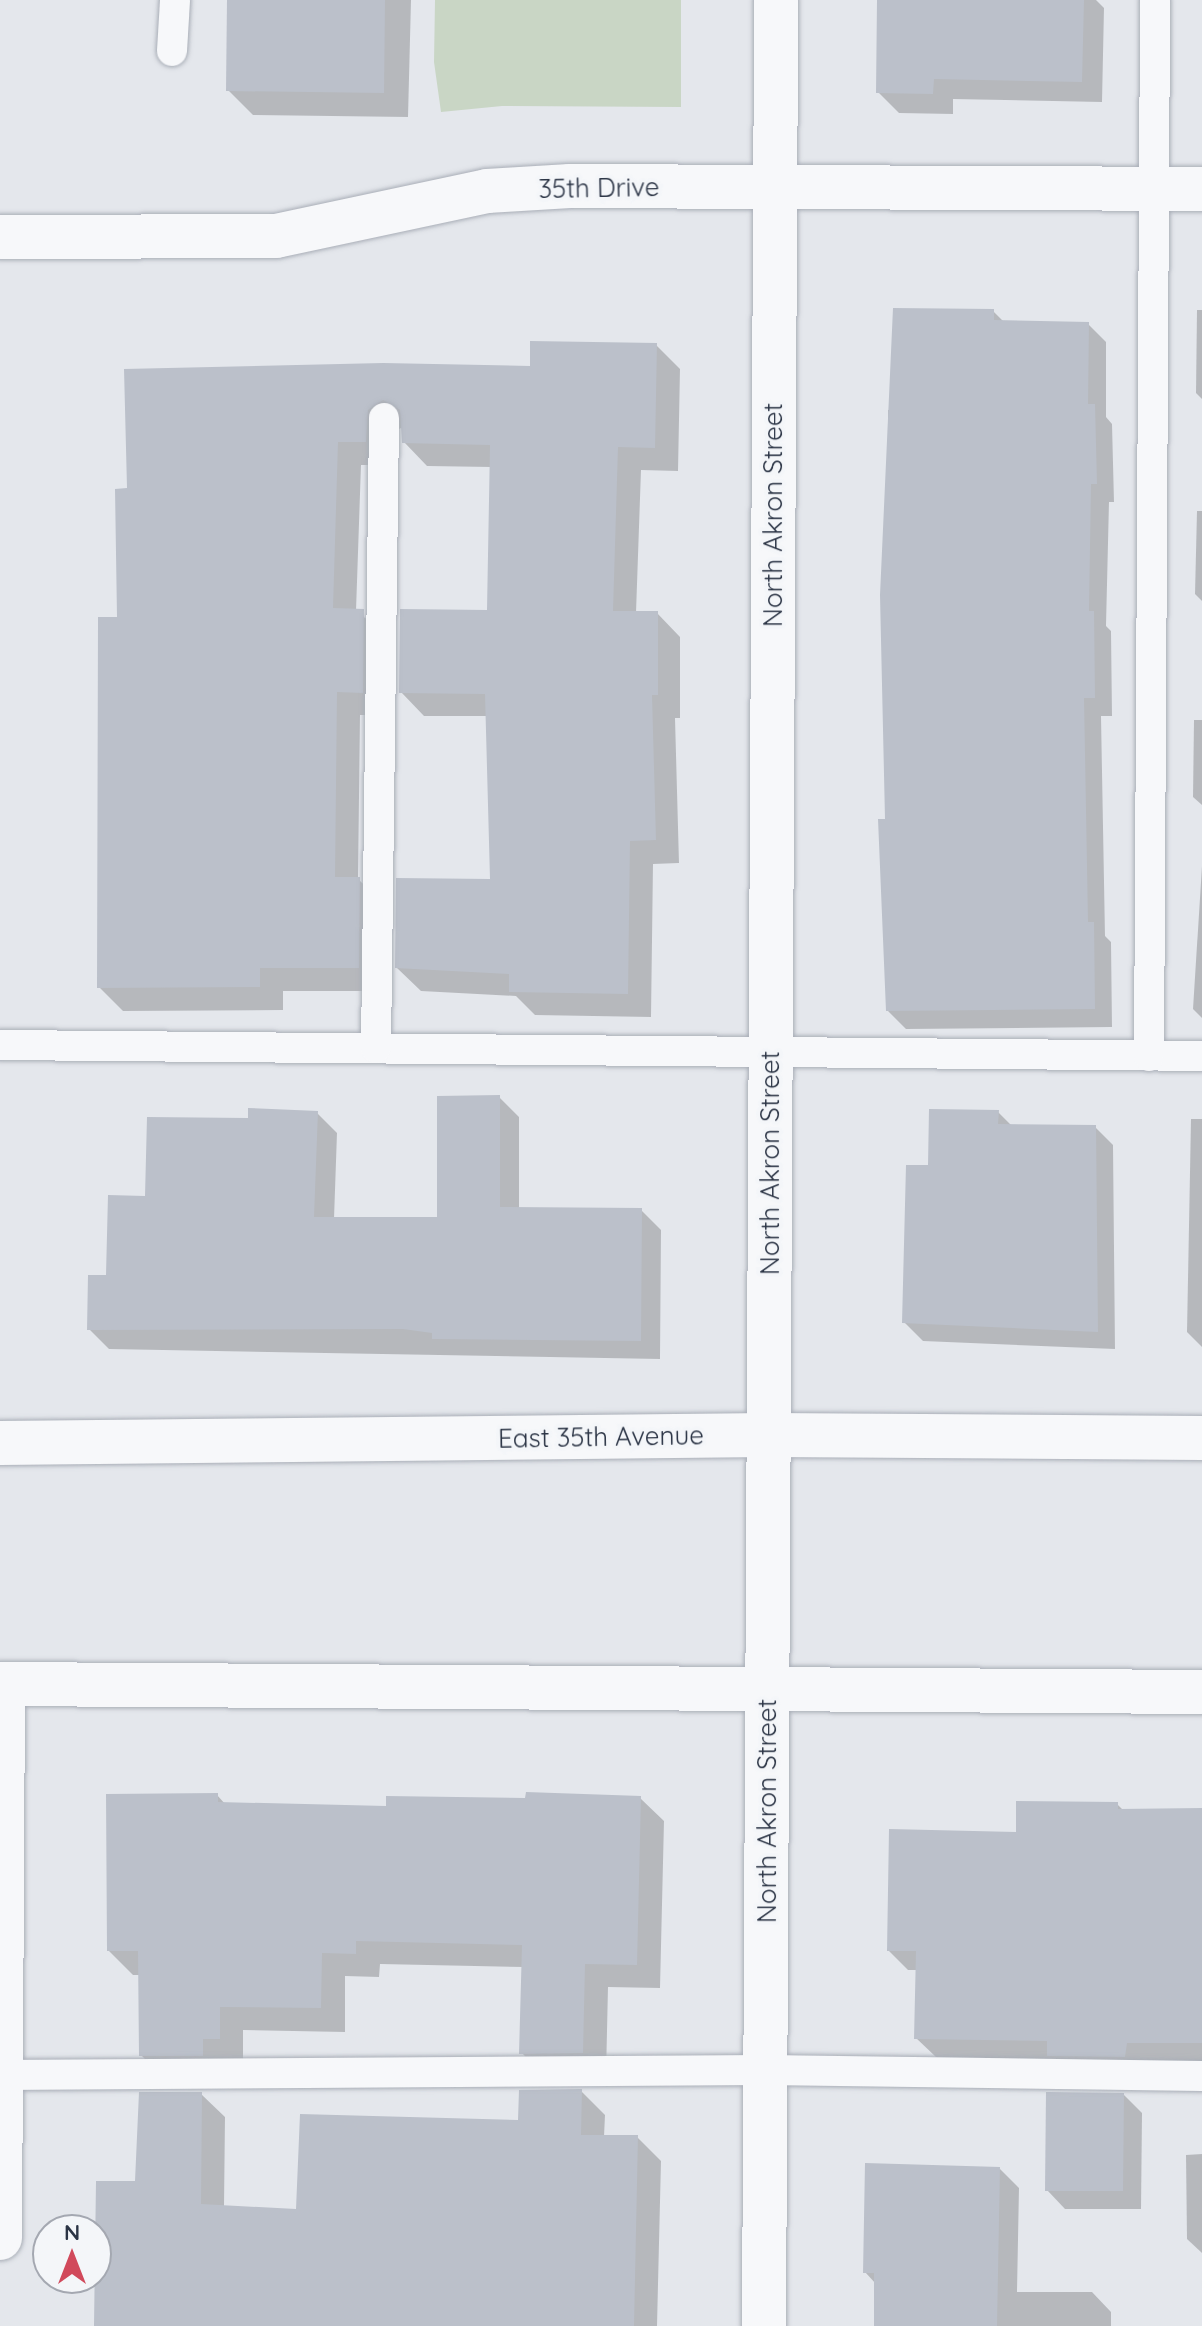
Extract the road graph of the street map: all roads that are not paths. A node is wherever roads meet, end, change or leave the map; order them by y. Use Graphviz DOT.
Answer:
graph roads {
  1 [pos="175,0"];
  2 [pos="776,0"];
  3 [pos="1155,0"];
  4 [pos="172,51"];
  5 [pos="775,186"];
  6 [pos="1151,189"];
  7 [pos="1202,189"];
  8 [pos="0,237"];
  9 [pos="0,252"];
  10 [pos="384,418"];
  11 [pos="0,1045"];
  12 [pos="376,1048"];
  13 [pos="770,1052"];
  14 [pos="1149,1056"];
  15 [pos="1202,1056"];
  16 [pos="769,1435"];
  17 [pos="1202,1438"];
  18 [pos="0,1443"];
  19 [pos="2,1684"];
  20 [pos="767,1689"];
  21 [pos="1202,1692"];
  22 [pos="765,2070"];
  23 [pos="1,2075"];
  24 [pos="1202,2076"];
  25 [pos="0,2238"];
  26 [pos="764,2326"];
  1 -- 4 [label="lane"];
  2 -- 5 [label="street, North Akron Street"];
  3 -- 6 [label="lane"];
  5 -- 6 [label="street, 35th Drive"];
  5 -- 8 [label="street, 35th Drive"];
  5 -- 13 [label="street, North Akron Street"];
  6 -- 7 [label="street, 35th Drive"];
  6 -- 14 [label="lane"];
  8 -- 9 [label="street"];
  10 -- 12 [label="lane"];
  11 -- 12 [label="lane"];
  12 -- 13 [label="lane"];
  13 -- 14 [label="lane"];
  13 -- 16 [label="street, North Akron Street"];
  14 -- 15 [label="lane"];
  16 -- 17 [label="street, East 35th Avenue"];
  16 -- 18 [label="street, East 35th Avenue"];
  16 -- 20 [label="street, North Akron Street"];
  19 -- 20 [label="street"];
  19 -- 23 [label="street"];
  20 -- 21 [label="street"];
  20 -- 22 [label="street, North Akron Street"];
  22 -- 23 [label="lane"];
  22 -- 24 [label="lane"];
  22 -- 26 [label="street, North Akron Street"];
  23 -- 25 [label="street"];
}
